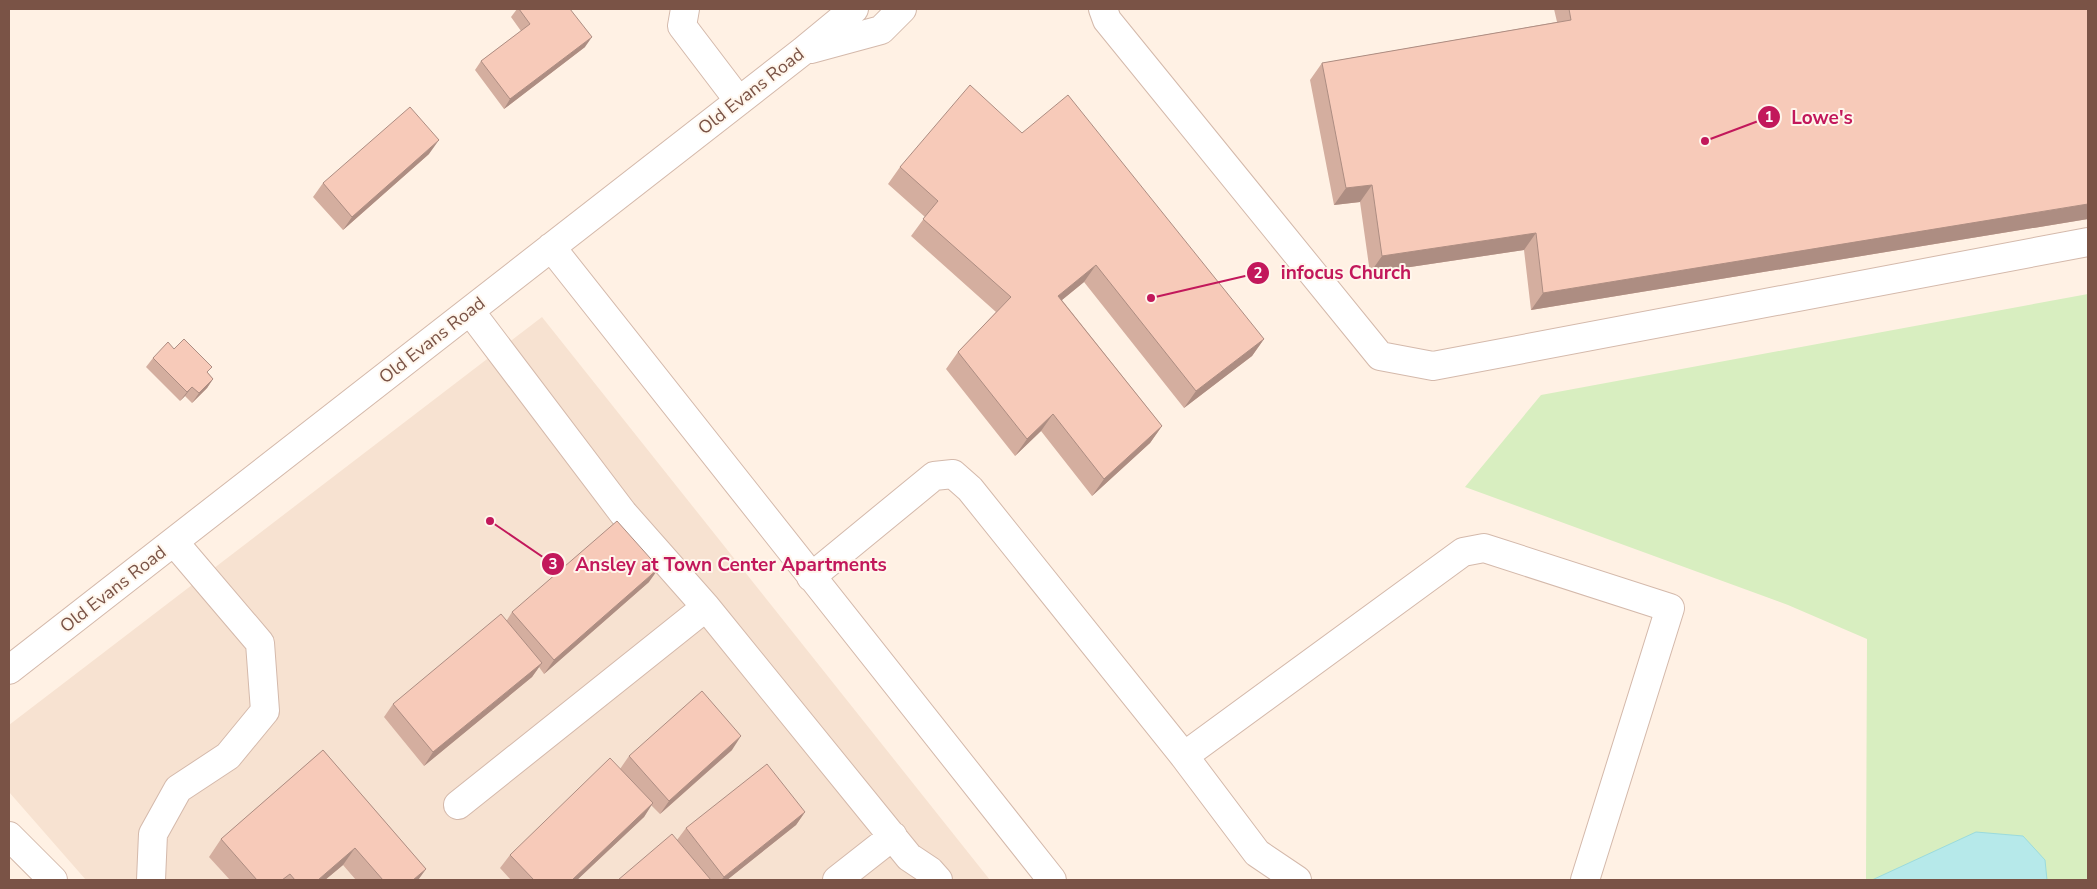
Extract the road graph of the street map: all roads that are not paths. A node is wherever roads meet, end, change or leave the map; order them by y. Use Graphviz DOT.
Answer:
graph roads {
  1 [pos="854,9"];
  2 [pos="902,9"];
  3 [pos="1103,9"];
  4 [pos="678,15"];
  5 [pos="803,51"];
  6 [pos="739,101"];
  7 [pos="2088,242"];
  8 [pos="551,247"];
  9 [pos="470,311"];
  10 [pos="174,542"];
  11 [pos="811,577"];
  12 [pos="706,607"];
  13 [pos="9,670"];
  14 [pos="1184,756"];
  15 [pos="458,805"];
  16 [pos="9,836"];
  17 [pos="893,836"];
  18 [pos="53,880"];
  19 [pos="150,880"];
  20 [pos="837,880"];
  21 [pos="938,880"];
  22 [pos="1052,880"];
  23 [pos="1298,880"];
  24 [pos="1585,880"];
  1 -- 5 [label="street, Old Evans Road"];
  2 -- 5 [label="street"];
  3 -- 7 [label="street"];
  4 -- 6 [label="street"];
  5 -- 6 [label="street, Old Evans Road"];
  6 -- 8 [label="street, Old Evans Road"];
  8 -- 9 [label="street, Old Evans Road"];
  8 -- 11 [label="street"];
  9 -- 10 [label="street, Old Evans Road"];
  9 -- 12 [label="street"];
  10 -- 13 [label="street, Old Evans Road"];
  10 -- 19 [label="street"];
  11 -- 14 [label="street"];
  11 -- 22 [label="street"];
  12 -- 15 [label="street"];
  12 -- 17 [label="street"];
  14 -- 23 [label="street"];
  14 -- 24 [label="street"];
  16 -- 18 [label="street"];
  17 -- 20 [label="street"];
  17 -- 21 [label="street"];
}
